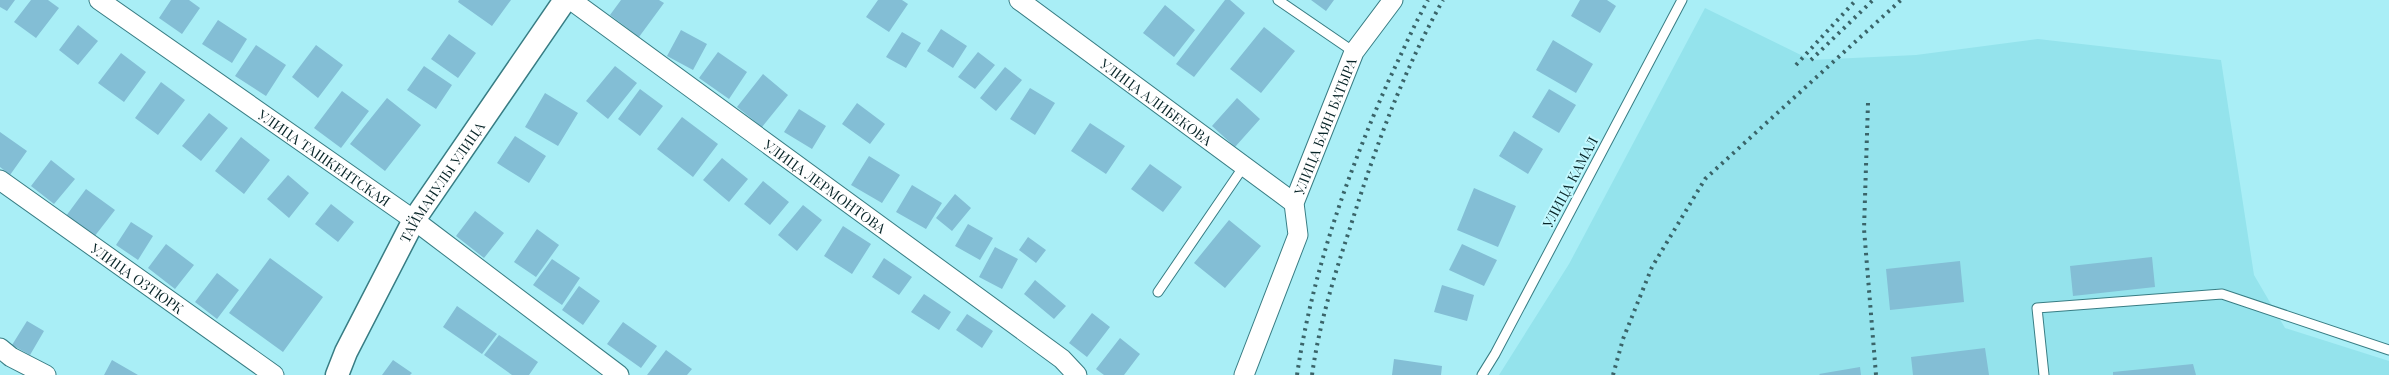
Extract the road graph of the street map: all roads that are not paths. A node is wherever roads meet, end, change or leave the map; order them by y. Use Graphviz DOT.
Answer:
graph roads {
  1 [pos="99,0"];
  2 [pos="565,0"];
  3 [pos="571,0"];
  4 [pos="1019,0"];
  5 [pos="1278,0"];
  6 [pos="1393,0"];
  7 [pos="1682,0"];
  8 [pos="1354,52"];
  9 [pos="1244,166"];
  10 [pos="0,180"];
  11 [pos="1294,203"];
  12 [pos="414,220"];
  13 [pos="1158,292"];
  14 [pos="0,348"];
  15 [pos="2389,350"];
  16 [pos="46,375"];
  17 [pos="274,375"];
  18 [pos="337,375"];
  19 [pos="619,375"];
  20 [pos="1077,375"];
  21 [pos="1244,375"];
  22 [pos="1482,375"];
  23 [pos="2044,375"];
  1 -- 12 [label="street, УЛИЦА ТАШКЕНТСКАЯ"];
  2 -- 12 [label="street, ТАЙМАНУЛЫ УЛИЦА"];
  3 -- 20 [label="street, УЛИЦА ЛЕРМОНТОВА"];
  4 -- 9 [label="street, УЛИЦА АЛИБЕКОВА"];
  5 -- 8 [label="lane"];
  6 -- 8 [label="street, УЛИЦА БАЯН БАТЫРА"];
  7 -- 22 [label="lane, УЛИЦА КАМАЛ"];
  8 -- 11 [label="street, УЛИЦА БАЯН БАТЫРА"];
  9 -- 11 [label="street, УЛИЦА АЛИБЕКОВА"];
  9 -- 13 [label="lane"];
  10 -- 17 [label="street, УЛИЦА ОЗТЮРК"];
  11 -- 21 [label="street, УЛИЦА БАЯН БАТЫРА"];
  12 -- 18 [label="street, ТАЙМАНУЛЫ УЛИЦА"];
  12 -- 19 [label="street, УЛИЦА ТАШКЕНТСКАЯ"];
  14 -- 16 [label="street"];
  15 -- 23 [label="lane"];
}
